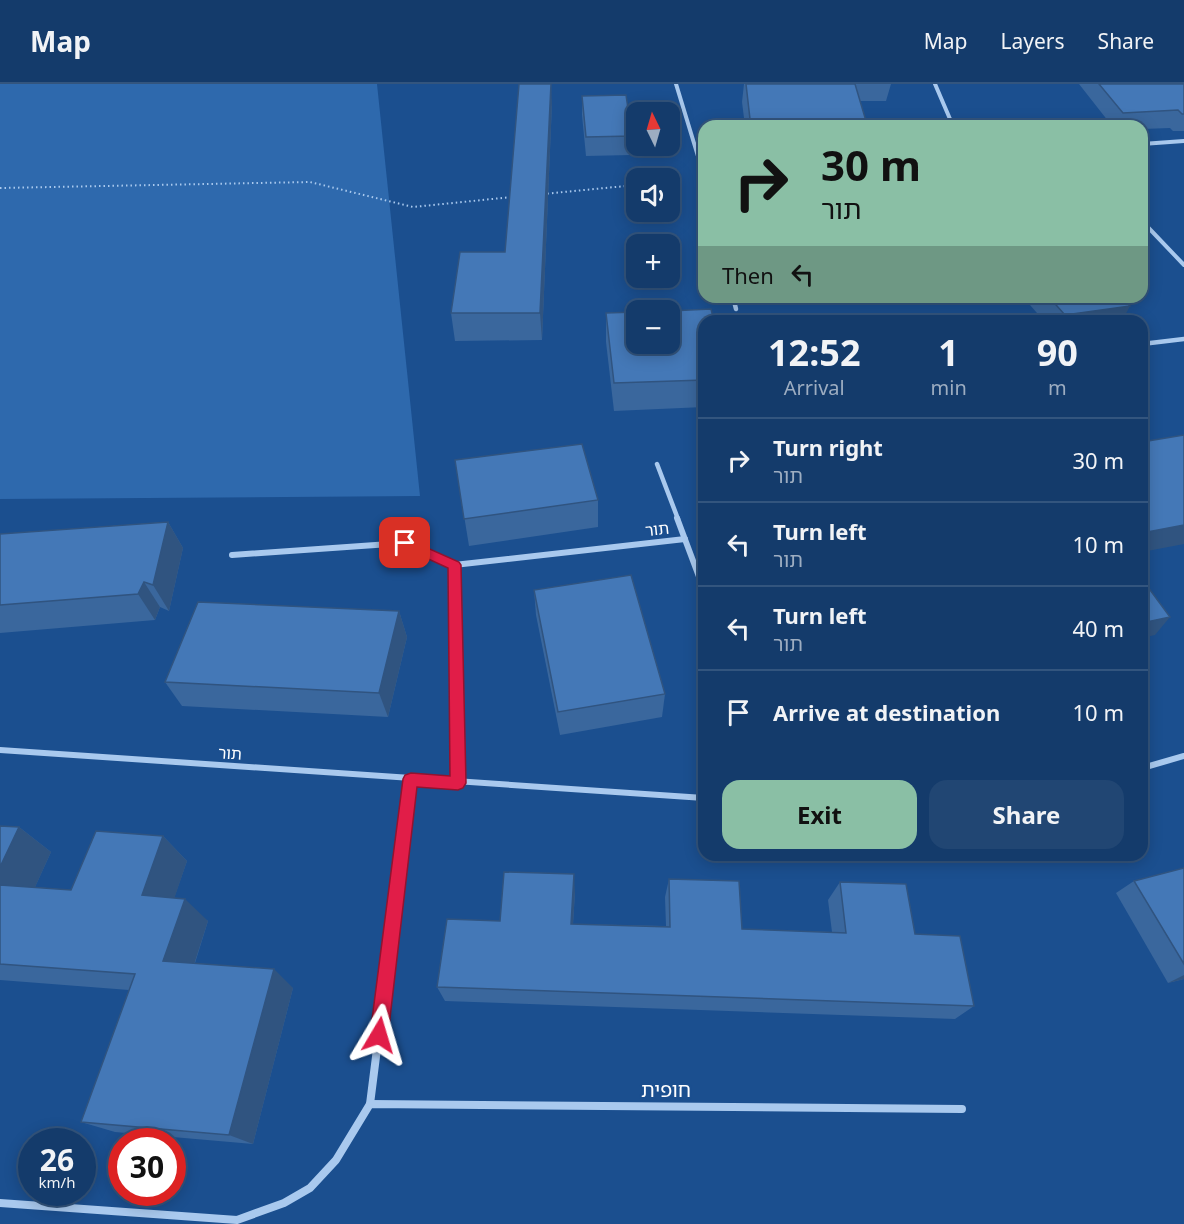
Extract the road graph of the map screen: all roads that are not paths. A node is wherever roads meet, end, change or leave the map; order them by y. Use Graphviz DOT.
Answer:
graph roads {
  1 [pos="676,84"];
  2 [pos="935,84"];
  3 [pos="950,120"];
  4 [pos="1184,141"];
  5 [pos="1148,144"];
  6 [pos="698,152"];
  7 [pos="1148,227"];
  8 [pos="1184,265"];
  9 [pos="734,303"];
  10 [pos="736,309"];
  11 [pos="1184,339"];
  12 [pos="1148,343"];
  13 [pos="657,464"];
  14 [pos="685,539"];
  15 [pos="232,555"];
  16 [pos="454,565"];
  17 [pos="698,574"];
  18 [pos="0,750"];
  19 [pos="1184,756"];
  20 [pos="1148,766"];
  21 [pos="411,779"];
  22 [pos="458,783"];
  23 [pos="698,798"];
  24 [pos="370,1104"];
  25 [pos="962,1109"];
  26 [pos="0,1203"];
  27 [pos="184,1220"];
  1 -- 6 [label="street"];
  2 -- 3 [label="street"];
  4 -- 5 [label="street"];
  7 -- 8 [label="street"];
  9 -- 10 [label="street"];
  11 -- 12 [label="street"];
  13 -- 14 [label="street, תור"];
  14 -- 16 [label="street, תור"];
  14 -- 17 [label="street, תור"];
  15 -- 16 [label="street"];
  16 -- 22 [label="street"];
  18 -- 21 [label="street, תור"];
  19 -- 20 [label="street"];
  21 -- 22 [label="street, תור"];
  21 -- 24 [label="street"];
  22 -- 23 [label="street, תור"];
  24 -- 25 [label="street, חופית"];
  24 -- 27 [label="street"];
  26 -- 27 [label="street"];
}
